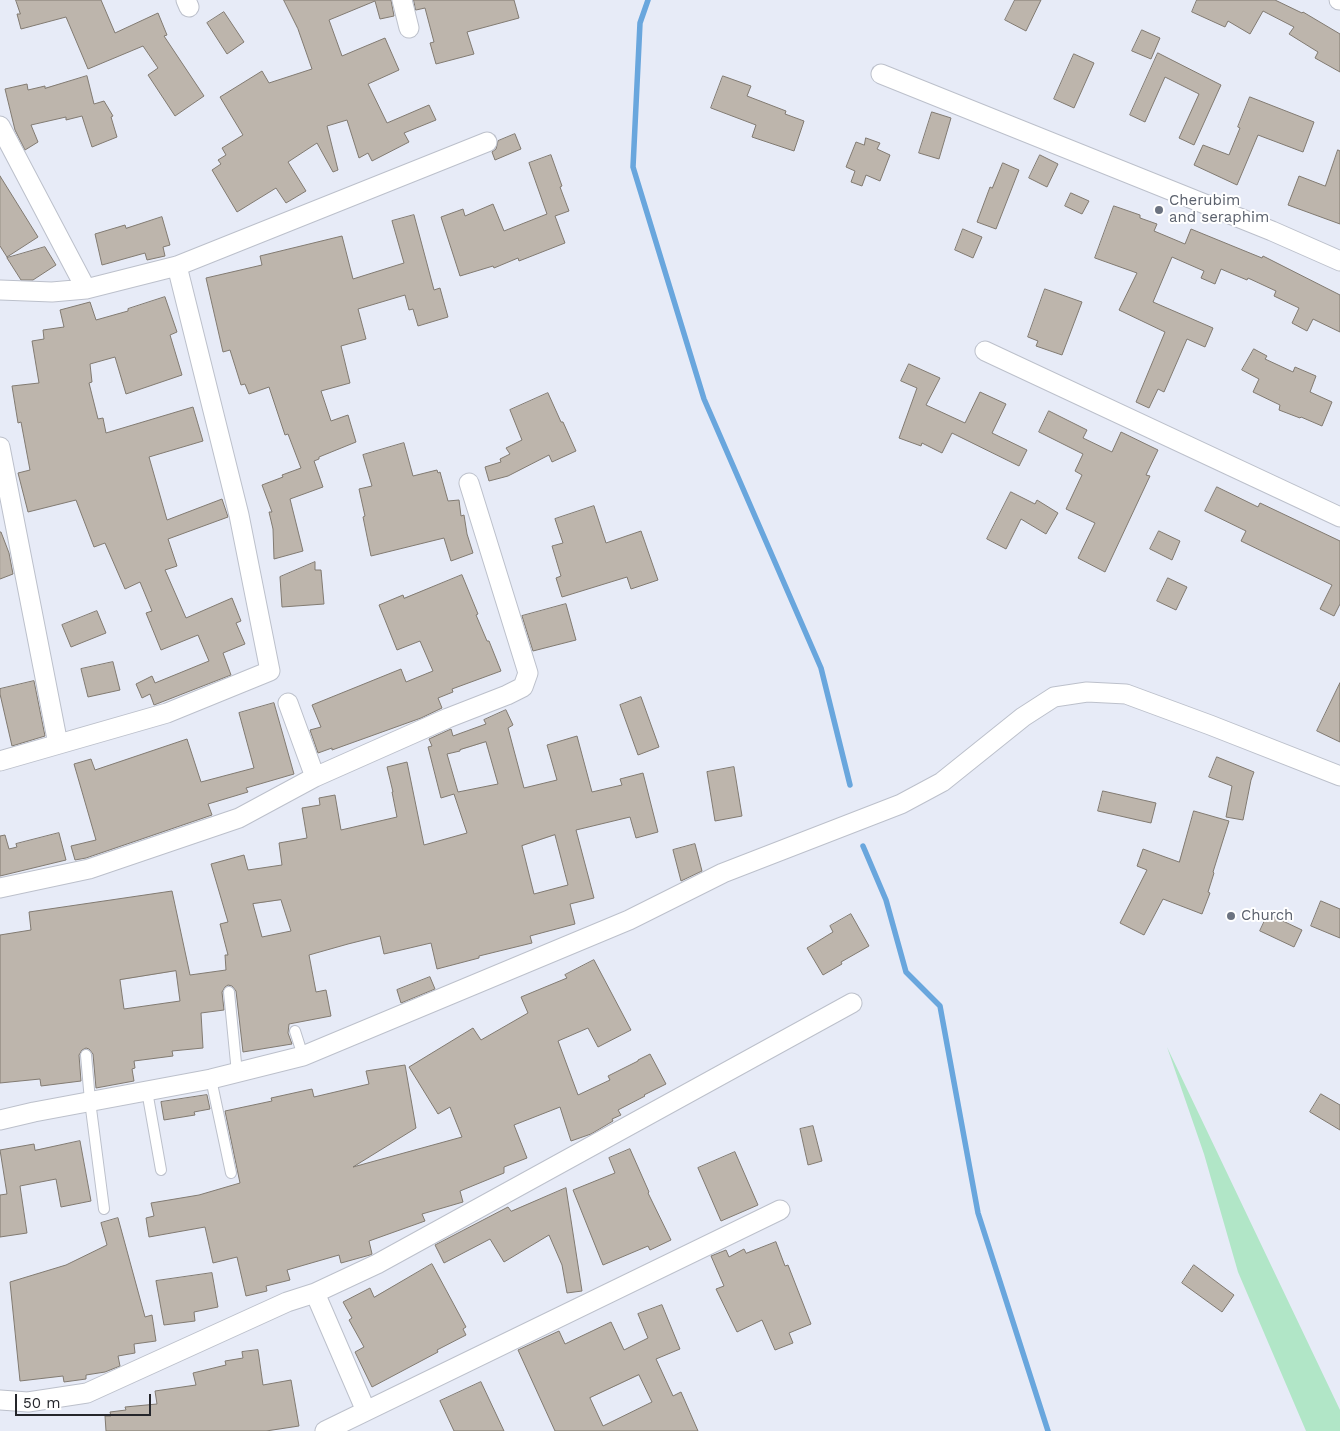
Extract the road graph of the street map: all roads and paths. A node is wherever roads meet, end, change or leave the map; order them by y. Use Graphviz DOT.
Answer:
graph roads {
  1 [pos="402,0"];
  2 [pos="409,28"];
  3 [pos="881,74"];
  4 [pos="0,126"];
  5 [pos="488,142"];
  6 [pos="1340,261"];
  7 [pos="177,266"];
  8 [pos="0,290"];
  9 [pos="86,290"];
  10 [pos="985,351"];
  11 [pos="0,447"];
  12 [pos="469,483"];
  13 [pos="1340,517"];
  14 [pos="288,703"];
  15 [pos="58,744"];
  16 [pos="0,761"];
  17 [pos="1340,776"];
  18 [pos="315,777"];
  19 [pos="0,888"];
  20 [pos="229,992"];
  21 [pos="852,1004"];
  22 [pos="295,1030"];
  23 [pos="86,1055"];
  24 [pos="303,1056"];
  25 [pos="237,1073"];
  26 [pos="211,1079"];
  27 [pos="147,1091"];
  28 [pos="90,1101"];
  29 [pos="0,1120"];
  30 [pos="162,1170"];
  31 [pos="231,1173"];
  32 [pos="104,1209"];
  33 [pos="780,1210"];
  34 [pos="315,1293"];
  35 [pos="0,1400"];
  36 [pos="366,1411"];
  37 [pos="325,1431"];
  1 -- 2 [label="street"];
  3 -- 6 [label="street"];
  4 -- 9 [label="street"];
  5 -- 7 [label="street"];
  7 -- 9 [label="street"];
  7 -- 15 [label="street"];
  8 -- 9 [label="street"];
  10 -- 13 [label="street"];
  11 -- 15 [label="street"];
  12 -- 18 [label="street"];
  14 -- 18 [label="street"];
  15 -- 16 [label="street"];
  17 -- 24 [label="street"];
  18 -- 19 [label="street"];
  20 -- 25 [label="lane"];
  21 -- 34 [label="street"];
  22 -- 24 [label="lane"];
  23 -- 28 [label="lane"];
  24 -- 25 [label="street"];
  25 -- 26 [label="street"];
  26 -- 27 [label="street"];
  26 -- 31 [label="lane"];
  27 -- 28 [label="street"];
  27 -- 30 [label="lane"];
  28 -- 29 [label="street"];
  28 -- 32 [label="lane"];
  33 -- 36 [label="street"];
  34 -- 35 [label="street"];
  34 -- 36 [label="street"];
  36 -- 37 [label="street"];
}
